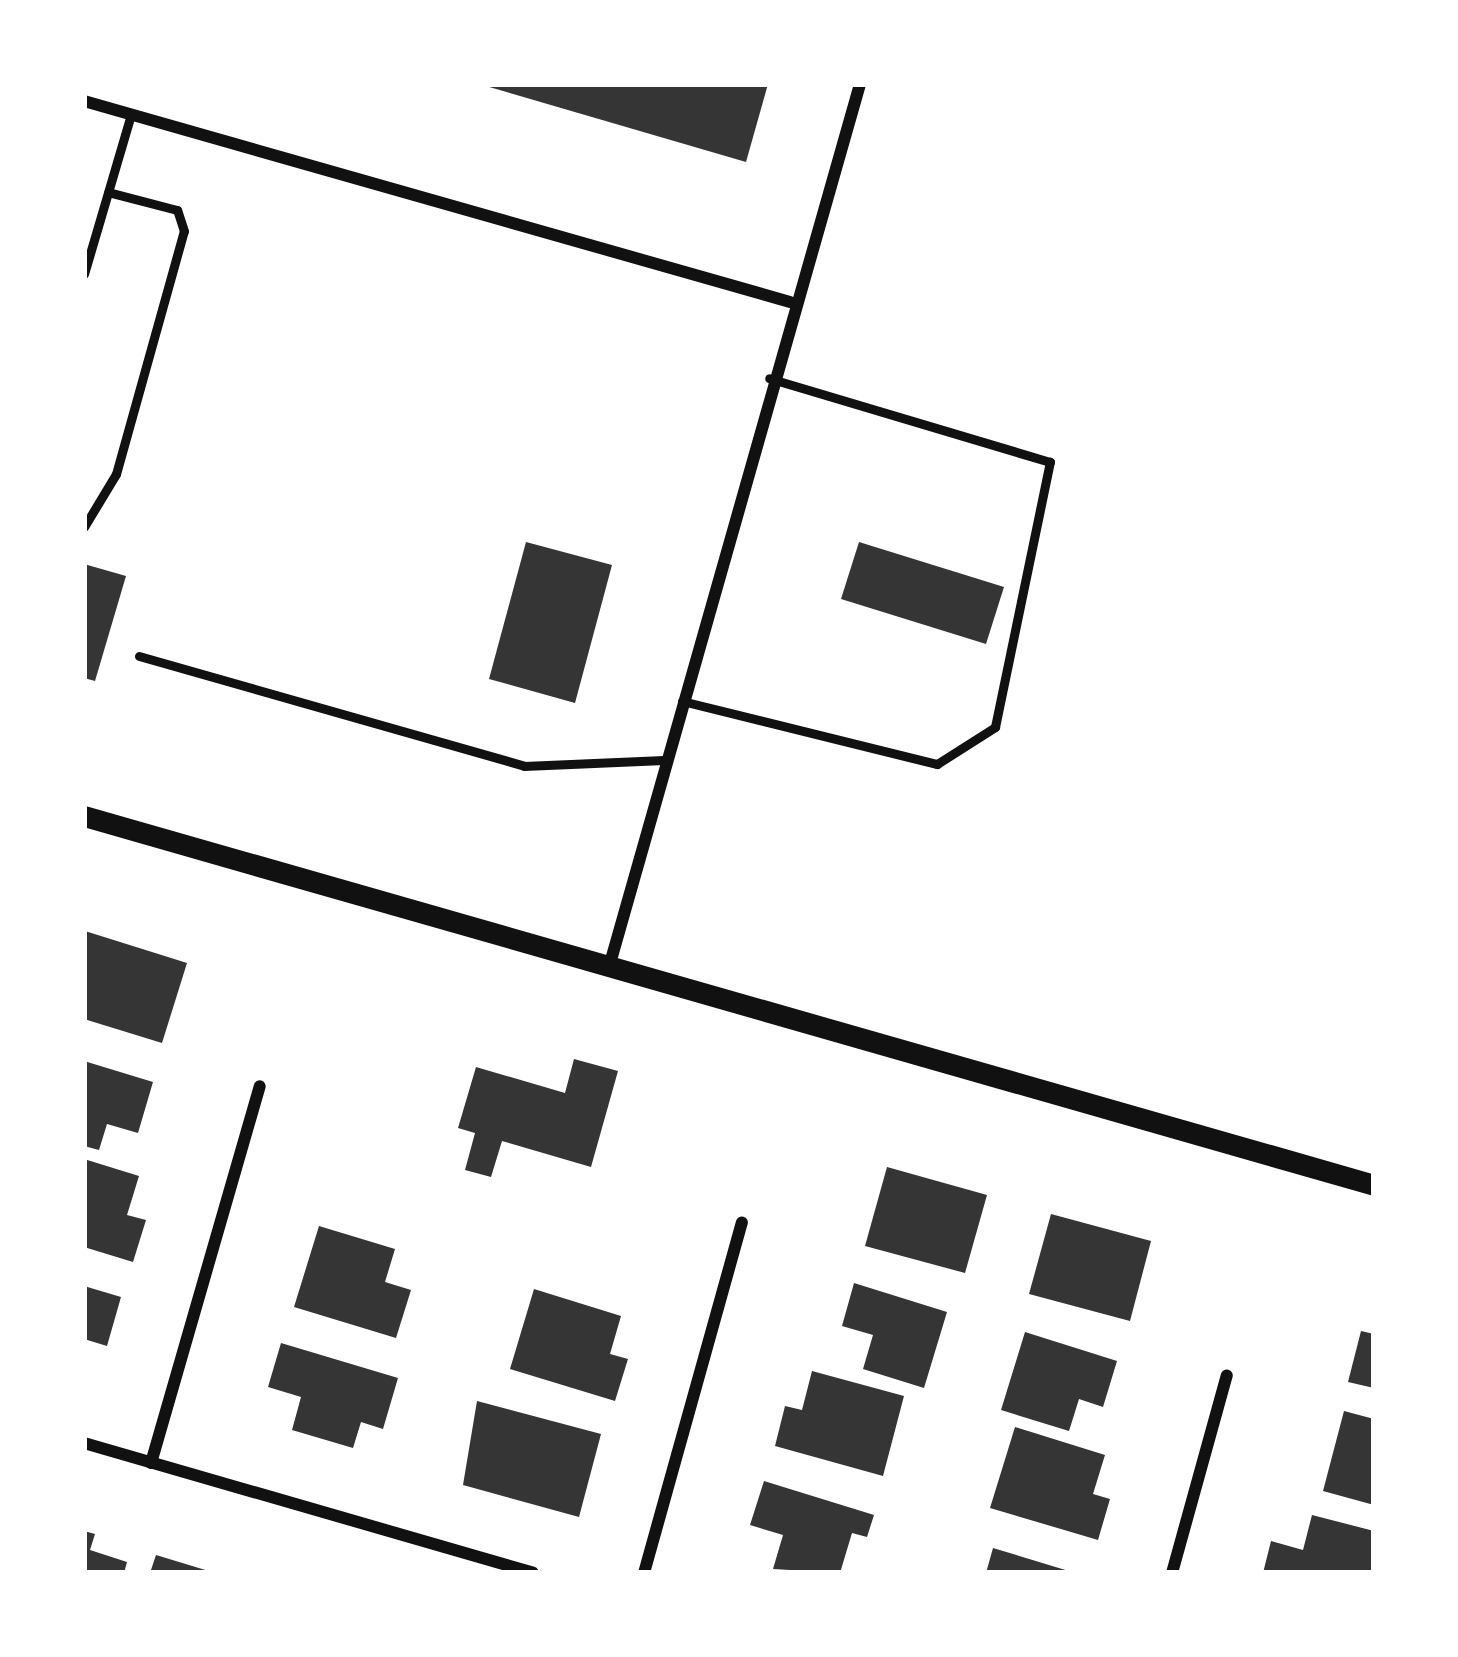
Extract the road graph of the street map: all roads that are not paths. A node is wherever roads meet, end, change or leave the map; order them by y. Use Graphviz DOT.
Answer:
graph roads {
  1 [pos="860,84"];
  2 [pos="84,100"];
  3 [pos="131,114"];
  4 [pos="107,193"];
  5 [pos="84,274"];
  6 [pos="790,302"];
  7 [pos="769,378"];
  8 [pos="84,527"];
  9 [pos="139,656"];
  10 [pos="681,701"];
  11 [pos="664,760"];
  12 [pos="84,816"];
  13 [pos="609,967"];
  14 [pos="260,1086"];
  15 [pos="1374,1185"];
  16 [pos="742,1222"];
  17 [pos="1227,1375"];
  18 [pos="84,1443"];
  19 [pos="151,1462"];
  20 [pos="532,1573"];
  21 [pos="644,1573"];
  22 [pos="1172,1573"];
  1 -- 6 [label="street"];
  2 -- 3 [label="street"];
  3 -- 4 [label="lane"];
  3 -- 6 [label="street"];
  4 -- 5 [label="lane"];
  4 -- 8 [label="lane"];
  6 -- 7 [label="street"];
  7 -- 10 [label="street"];
  7 -- 10 [label="lane"];
  9 -- 11 [label="lane"];
  10 -- 11 [label="street"];
  11 -- 13 [label="street"];
  12 -- 13 [label="street"];
  13 -- 15 [label="street"];
  14 -- 19 [label="street"];
  16 -- 21 [label="street"];
  17 -- 22 [label="street"];
  18 -- 19 [label="street"];
  19 -- 20 [label="street"];
}
